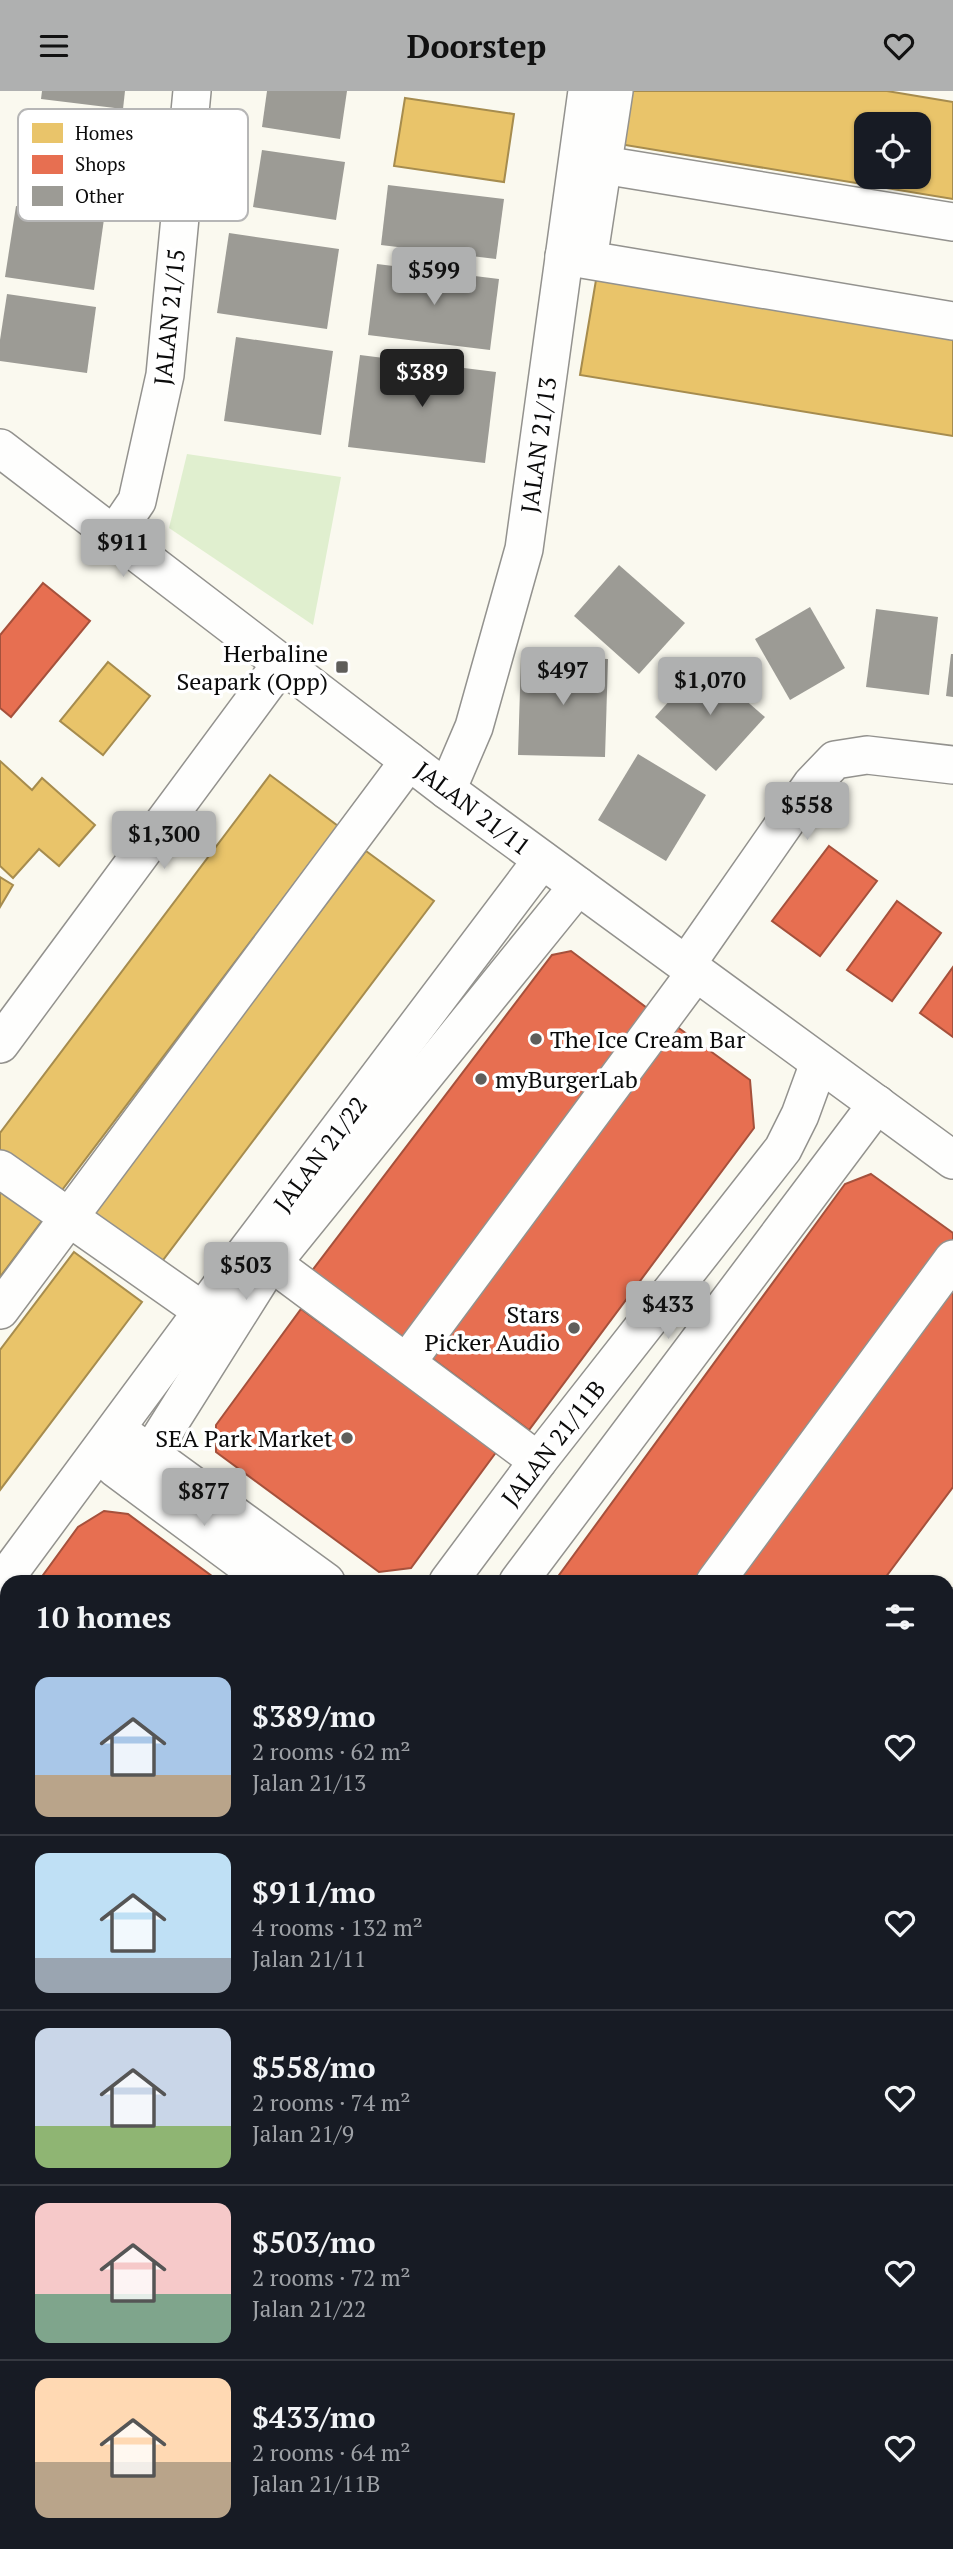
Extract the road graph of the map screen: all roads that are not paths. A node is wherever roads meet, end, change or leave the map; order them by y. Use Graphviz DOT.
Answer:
graph roads {
  1 [pos="192,91"];
  2 [pos="587,91"];
  3 [pos="614,91"];
  4 [pos="190,109"];
  5 [pos="603,165"];
  6 [pos="180,221"];
  7 [pos="953,222"];
  8 [pos="576,258"];
  9 [pos="953,321"];
  10 [pos="0,448"];
  11 [pos="114,535"];
  12 [pos="281,664"];
  13 [pos="409,761"];
  14 [pos="953,765"];
  15 [pos="447,790"];
  16 [pos="542,860"];
  17 [pos="578,886"];
  18 [pos="691,969"];
  19 [pos="0,1044"];
  20 [pos="819,1063"];
  21 [pos="877,1104"];
  22 [pos="953,1160"];
  23 [pos="0,1169"];
  24 [pos="69,1217"];
  25 [pos="953,1259"];
  26 [pos="258,1266"];
  27 [pos="0,1310"];
  28 [pos="204,1312"];
  29 [pos="407,1362"];
  30 [pos="106,1442"];
  31 [pos="538,1461"];
  32 [pos="143,1468"];
  33 [pos="7,1575"];
  34 [pos="261,1575"];
  35 [pos="315,1575"];
  36 [pos="453,1575"];
  37 [pos="523,1575"];
  38 [pos="720,1575"];
  1 -- 4 [label="street, JALAN 21/15"];
  2 -- 8 [label="street, JALAN 21/13"];
  3 -- 5 [label="street"];
  5 -- 7 [label="street"];
  5 -- 8 [label="street"];
  6 -- 11 [label="street, JALAN 21/15"];
  8 -- 9 [label="street"];
  8 -- 15 [label="street, JALAN 21/13"];
  10 -- 11 [label="street, JALAN 21/11"];
  11 -- 12 [label="street, JALAN 21/11"];
  12 -- 13 [label="street, JALAN 21/11"];
  12 -- 19 [label="street"];
  13 -- 15 [label="street, JALAN 21/11"];
  13 -- 24 [label="street"];
  14 -- 18 [label="street"];
  15 -- 16 [label="street, JALAN 21/11"];
  16 -- 17 [label="street, JALAN 21/11"];
  16 -- 26 [label="street, JALAN 21/22"];
  17 -- 18 [label="street, JALAN 21/11"];
  17 -- 26 [label="street"];
  18 -- 20 [label="street, JALAN 21/11"];
  18 -- 29 [label="street"];
  20 -- 21 [label="street, JALAN 21/11"];
  20 -- 31 [label="street, JALAN 21/11B"];
  21 -- 22 [label="street, JALAN 21/11"];
  21 -- 37 [label="street"];
  23 -- 24 [label="street"];
  24 -- 27 [label="street"];
  24 -- 28 [label="street"];
  25 -- 38 [label="street"];
  26 -- 28 [label="street, JALAN 21/22"];
  26 -- 29 [label="street"];
  26 -- 32 [label="street"];
  28 -- 30 [label="street, JALAN 21/22"];
  29 -- 31 [label="street"];
  30 -- 32 [label="street"];
  30 -- 33 [label="street, JALAN 21/22"];
  31 -- 36 [label="street, JALAN 21/11B"];
  32 -- 34 [label="street"];
  32 -- 35 [label="street"];
}
